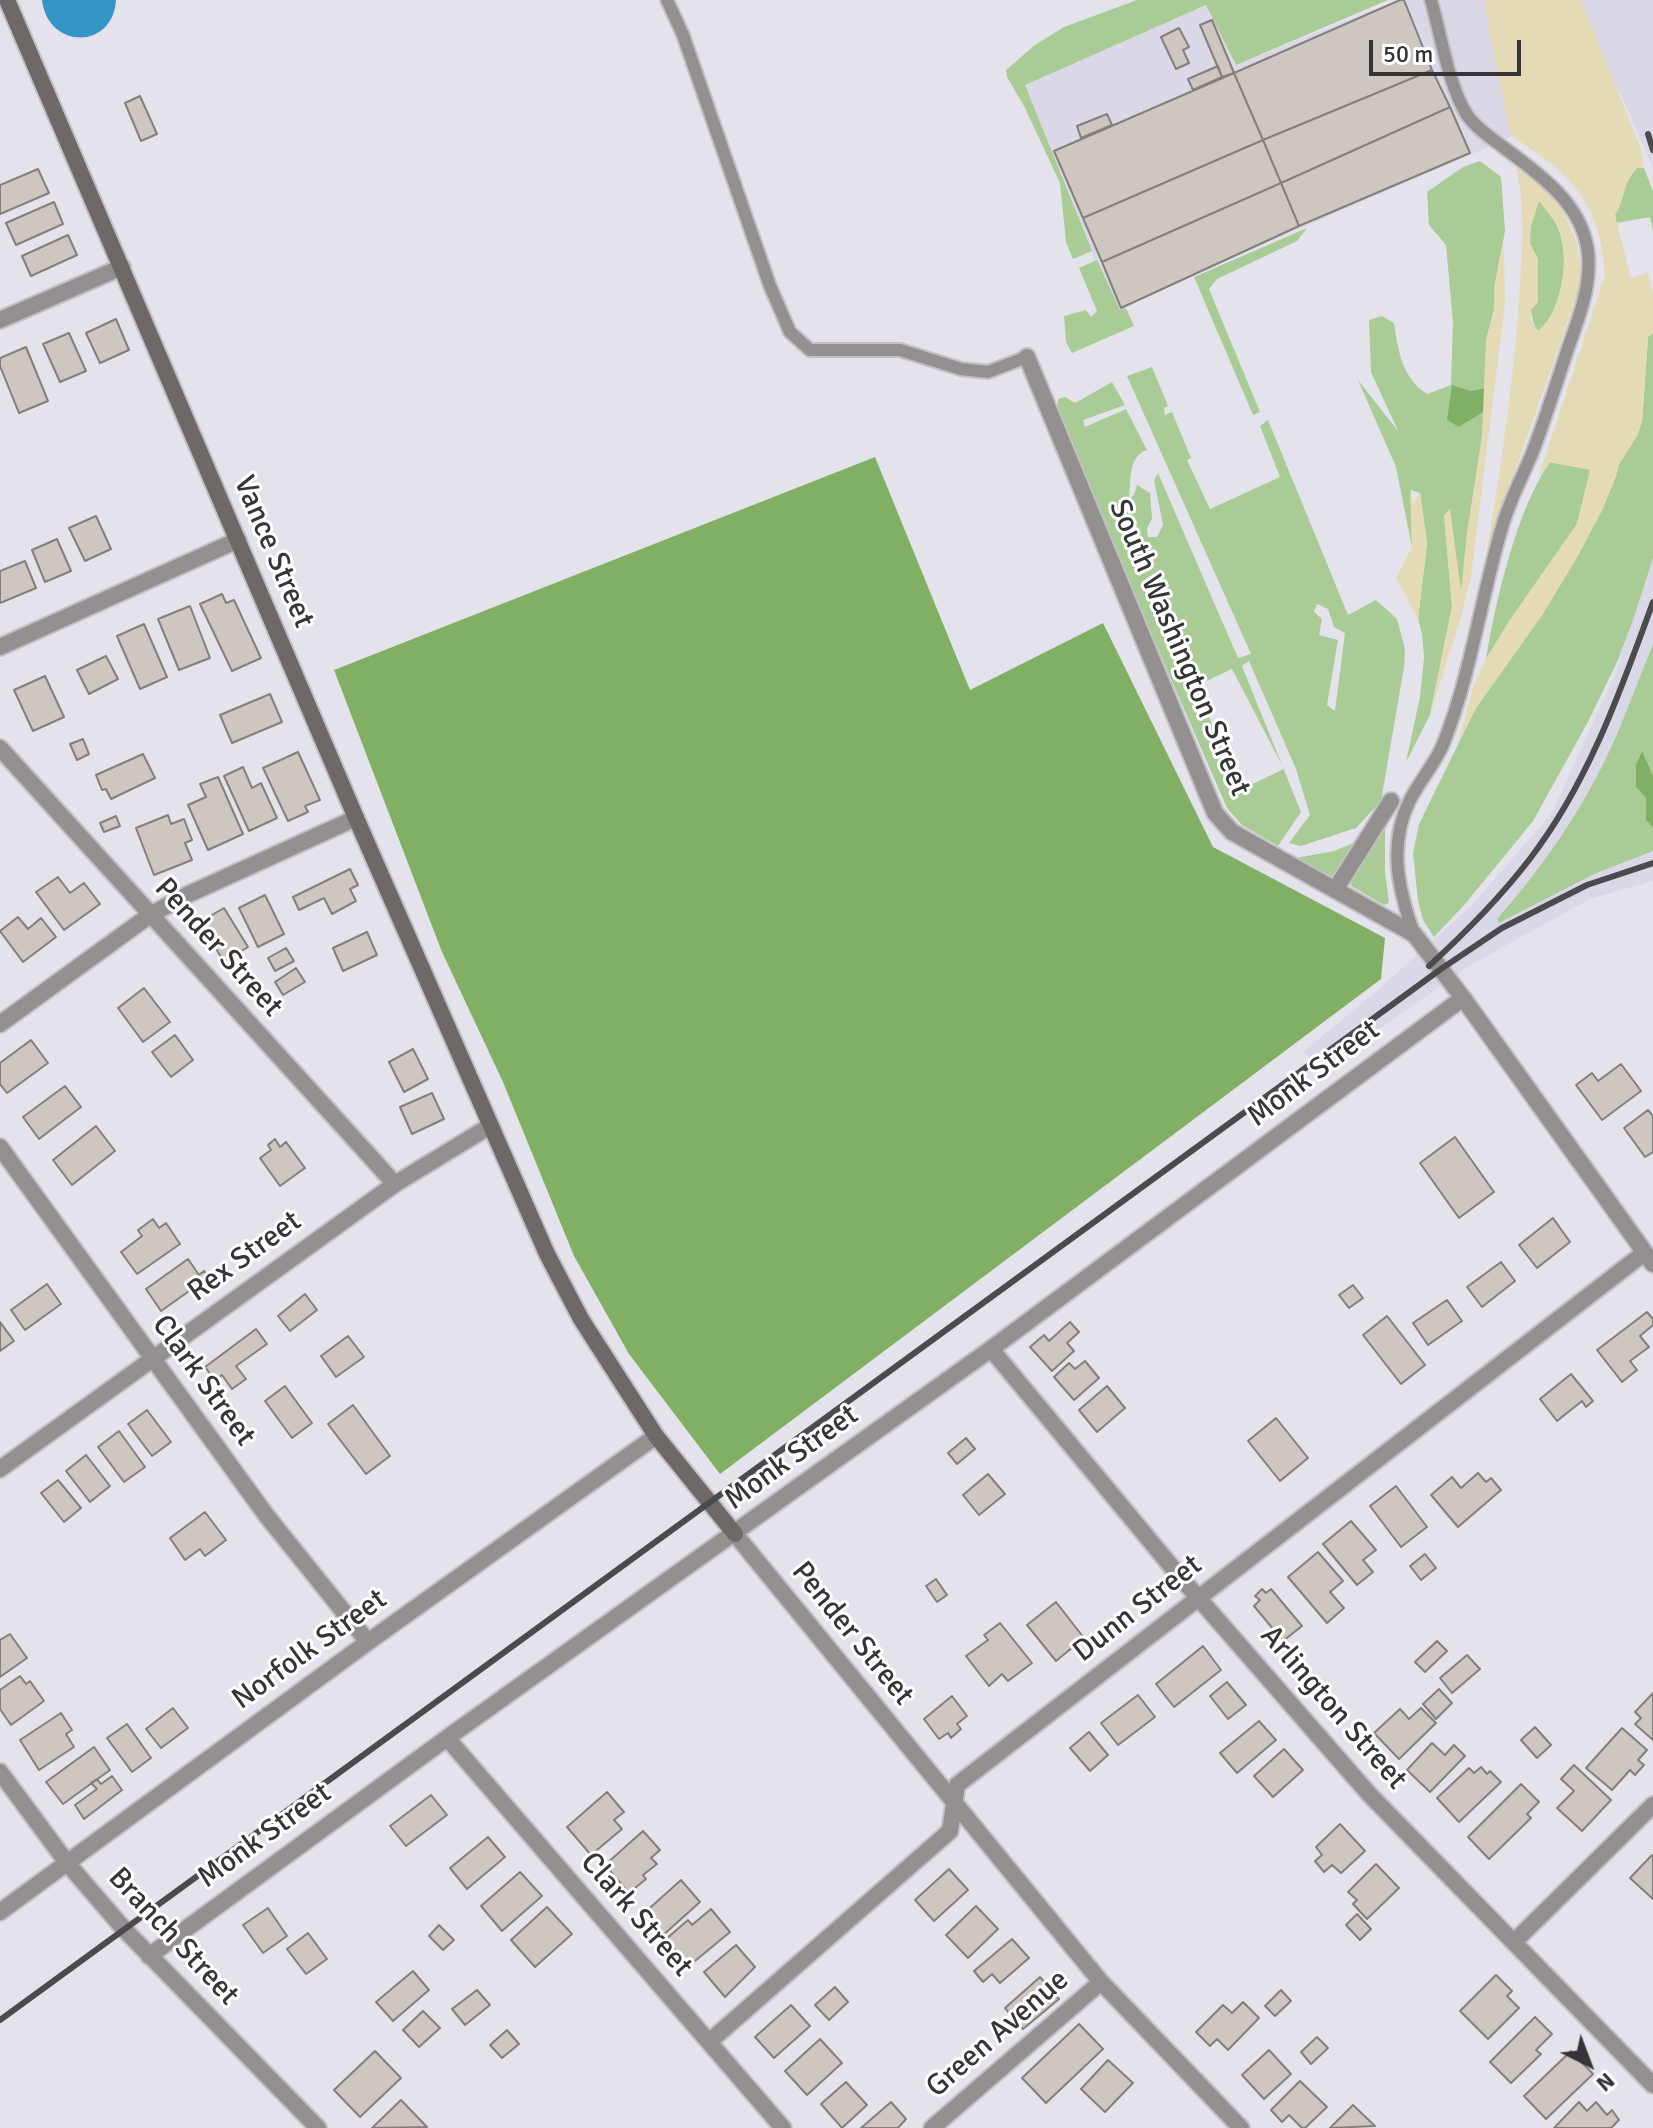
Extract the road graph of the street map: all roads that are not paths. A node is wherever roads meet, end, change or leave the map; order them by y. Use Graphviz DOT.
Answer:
graph roads {
  1 [pos="7,0"];
  2 [pos="667,0"];
  3 [pos="1431,0"];
  4 [pos="122,267"];
  5 [pos="0,320"];
  6 [pos="1027,357"];
  7 [pos="238,540"];
  8 [pos="0,647"];
  9 [pos="0,748"];
  10 [pos="1391,801"];
  11 [pos="356,818"];
  12 [pos="1335,890"];
  13 [pos="150,915"];
  14 [pos="1414,934"];
  15 [pos="1463,998"];
  16 [pos="0,1024"];
  17 [pos="490,1126"];
  18 [pos="0,1147"];
  19 [pos="395,1184"];
  20 [pos="1649,1258"];
  21 [pos="991,1349"];
  22 [pos="152,1358"];
  23 [pos="656,1436"];
  24 [pos="0,1469"];
  25 [pos="735,1534"];
  26 [pos="1200,1597"];
  27 [pos="368,1642"];
  28 [pos="447,1738"];
  29 [pos="0,1772"];
  30 [pos="954,1804"];
  31 [pos="1653,1805"];
  32 [pos="68,1864"];
  33 [pos="0,1912"];
  34 [pos="1514,1942"];
  35 [pos="149,1956"];
  36 [pos="1101,1982"];
  37 [pos="709,2042"];
  38 [pos="1653,2085"];
  39 [pos="318,2128"];
  40 [pos="783,2128"];
  41 [pos="932,2128"];
  42 [pos="1241,2128"];
  1 -- 4 [label="street, Vance Street"];
  2 -- 6 [label="lane"];
  3 -- 14 [label="lane"];
  4 -- 5 [label="street"];
  4 -- 7 [label="street, Vance Street"];
  6 -- 12 [label="street, South Washington Street"];
  7 -- 8 [label="street"];
  7 -- 11 [label="street, Vance Street"];
  9 -- 13 [label="street, Pender Street"];
  10 -- 12 [label="street"];
  11 -- 13 [label="street"];
  11 -- 17 [label="street, Vance Street"];
  12 -- 14 [label="street, South Washington Street"];
  13 -- 16 [label="street"];
  13 -- 19 [label="street, Pender Street"];
  14 -- 15 [label="street, South Washington Street"];
  15 -- 20 [label="street, South Washington Street"];
  15 -- 21 [label="street, Monk Street"];
  17 -- 19 [label="street, Rex Street"];
  17 -- 23 [label="street, Pender Street"];
  18 -- 22 [label="street, Clark Street"];
  19 -- 22 [label="street, Rex Street"];
  20 -- 26 [label="street, Dunn Street"];
  21 -- 25 [label="street, Monk Street"];
  21 -- 26 [label="street, Arlington Street"];
  22 -- 24 [label="street, Rex Street"];
  22 -- 27 [label="street, Clark Street"];
  23 -- 25 [label="street, Pender Street"];
  23 -- 27 [label="street, Norfolk Street"];
  25 -- 28 [label="street, Monk Street"];
  25 -- 30 [label="street, Pender Street"];
  26 -- 30 [label="street, Dunn Street"];
  26 -- 34 [label="street, Arlington Street"];
  27 -- 32 [label="street, Norfolk Street"];
  28 -- 35 [label="street, Monk Street"];
  28 -- 37 [label="street, Clark Street"];
  29 -- 32 [label="street, Branch Street"];
  30 -- 36 [label="street, Pender Street"];
  30 -- 37 [label="street, Dunn Street"];
  31 -- 34 [label="street"];
  32 -- 33 [label="street, Norfolk Street"];
  32 -- 35 [label="street, Branch Street"];
  34 -- 38 [label="street, Arlington Street"];
  35 -- 39 [label="street, Branch Street"];
  36 -- 41 [label="street, Green Avenue"];
  36 -- 42 [label="street, Pender Street"];
  37 -- 40 [label="street, Clark Street"];
}
